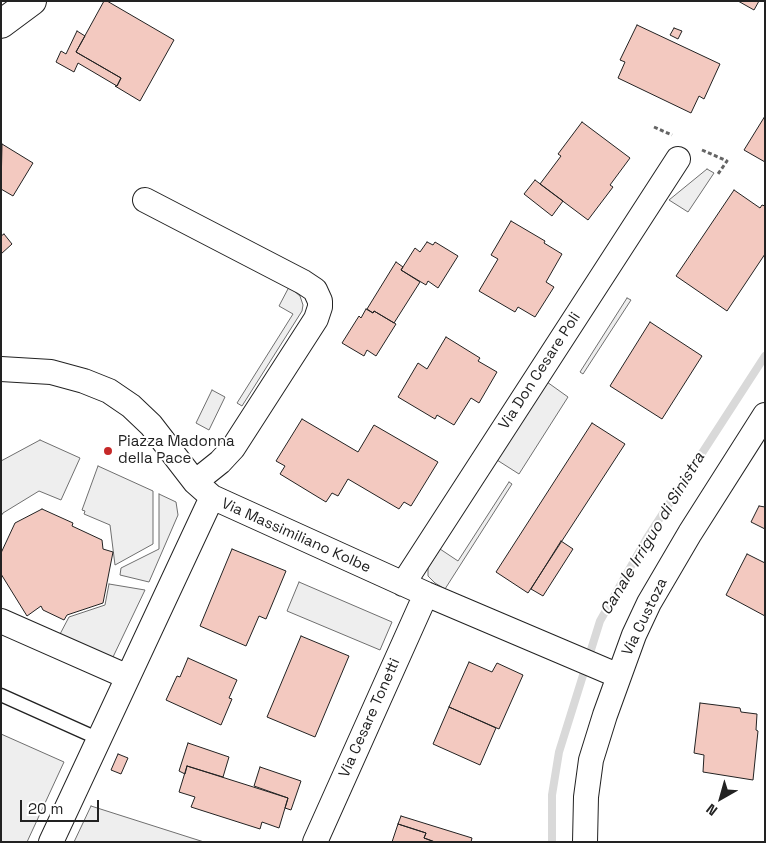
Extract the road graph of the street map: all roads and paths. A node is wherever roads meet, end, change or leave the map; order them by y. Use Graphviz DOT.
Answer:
graph roads {
  1 [pos="32,1"];
  2 [pos="1,24"];
  3 [pos="678,159"];
  4 [pos="145,200"];
  5 [pos="1,369"];
  6 [pos="765,415"];
  7 [pos="203,490"];
  8 [pos="403,584"];
  9 [pos="426,594"];
  10 [pos="1,621"];
  11 [pos="611,672"];
  12 [pos="128,677"];
  13 [pos="1,695"];
  14 [pos="99,739"];
  15 [pos="51,842"];
  16 [pos="315,842"];
  17 [pos="585,842"];
  1 -- 2 [label="main road"];
  3 -- 8 [label="street, Via Don Cesare Poli"];
  4 -- 7 [label="street"];
  5 -- 7 [label="street, Via Massimiliano Kolbe"];
  6 -- 11 [label="street, Via Custoza"];
  7 -- 8 [label="street, Via Massimiliano Kolbe"];
  7 -- 12 [label="street"];
  8 -- 9 [label="street, Via Massimiliano Kolbe"];
  9 -- 11 [label="street, Via Massimiliano Kolbe"];
  9 -- 16 [label="street, Via Cesare Tonetti"];
  10 -- 12 [label="street"];
  11 -- 17 [label="street, Via Custoza"];
  12 -- 14 [label="street"];
  13 -- 14 [label="lane"];
  14 -- 15 [label="street"];
}
